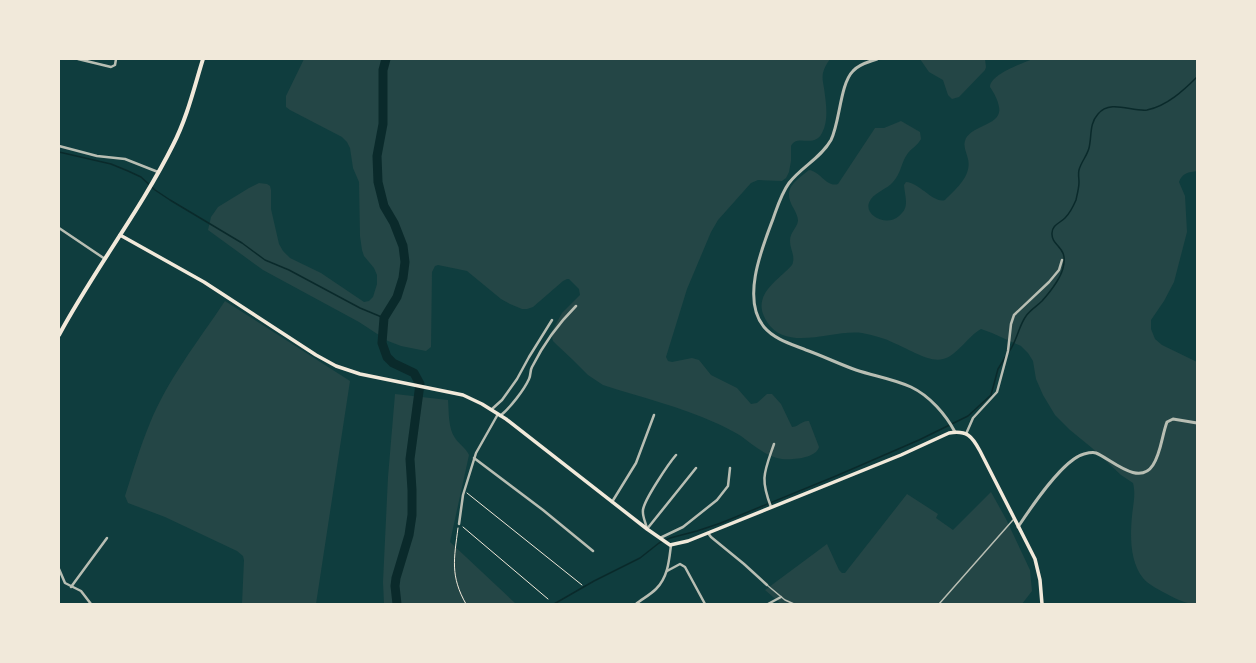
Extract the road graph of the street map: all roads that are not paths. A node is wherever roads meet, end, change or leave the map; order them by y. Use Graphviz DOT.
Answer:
graph roads {
  1 [pos="78,59"];
  2 [pos="116,59"];
  3 [pos="203,59"];
  4 [pos="877,59"];
  5 [pos="59,146"];
  6 [pos="158,172"];
  7 [pos="59,228"];
  8 [pos="120,235"];
  9 [pos="105,258"];
  10 [pos="1062,260"];
  11 [pos="576,306"];
  12 [pos="552,320"];
  13 [pos="59,335"];
  14 [pos="492,409"];
  15 [pos="499,415"];
  16 [pos="654,415"];
  17 [pos="1197,423"];
  18 [pos="955,432"];
  19 [pos="966,434"];
  20 [pos="774,444"];
  21 [pos="676,455"];
  22 [pos="474,458"];
  23 [pos="696,468"];
  24 [pos="730,468"];
  25 [pos="612,502"];
  26 [pos="770,507"];
  27 [pos="1013,519"];
  28 [pos="459,524"];
  29 [pos="1018,527"];
  30 [pos="647,529"];
  31 [pos="708,533"];
  32 [pos="107,538"];
  33 [pos="660,539"];
  34 [pos="670,545"];
  35 [pos="593,551"];
  36 [pos="59,569"];
  37 [pos="667,570"];
  38 [pos="766,585"];
  39 [pos="71,587"];
  40 [pos="781,598"];
  41 [pos="91,604"];
  42 [pos="636,604"];
  43 [pos="705,604"];
  44 [pos="768,604"];
  45 [pos="794,604"];
  46 [pos="939,604"];
  47 [pos="1042,604"];
  1 -- 2 [label="street"];
  3 -- 6 [label="highway"];
  4 -- 18 [label="street"];
  5 -- 6 [label="street"];
  6 -- 8 [label="highway"];
  7 -- 9 [label="street"];
  8 -- 9 [label="highway"];
  8 -- 14 [label="main road"];
  9 -- 13 [label="highway"];
  10 -- 19 [label="street"];
  11 -- 15 [label="street"];
  12 -- 14 [label="street"];
  14 -- 15 [label="main road"];
  15 -- 22 [label="street"];
  15 -- 25 [label="main road"];
  16 -- 25 [label="street"];
  17 -- 29 [label="street"];
  18 -- 19 [label="main road"];
  18 -- 26 [label="main road"];
  19 -- 27 [label="main road"];
  20 -- 26 [label="street"];
  21 -- 30 [label="street"];
  22 -- 28 [label="street"];
  22 -- 35 [label="street"];
  23 -- 30 [label="street"];
  24 -- 33 [label="street"];
  25 -- 30 [label="main road"];
  26 -- 31 [label="main road"];
  27 -- 29 [label="main road"];
  27 -- 46 [label="lane"];
  29 -- 47 [label="main road"];
  30 -- 33 [label="main road"];
  31 -- 34 [label="main road"];
  31 -- 38 [label="street"];
  32 -- 39 [label="street"];
  33 -- 34 [label="main road"];
  34 -- 37 [label="street"];
  36 -- 39 [label="street"];
  37 -- 42 [label="street"];
  37 -- 43 [label="street"];
  38 -- 40 [label="lane"];
  39 -- 41 [label="street"];
  40 -- 44 [label="street"];
  40 -- 45 [label="lane"];
}
